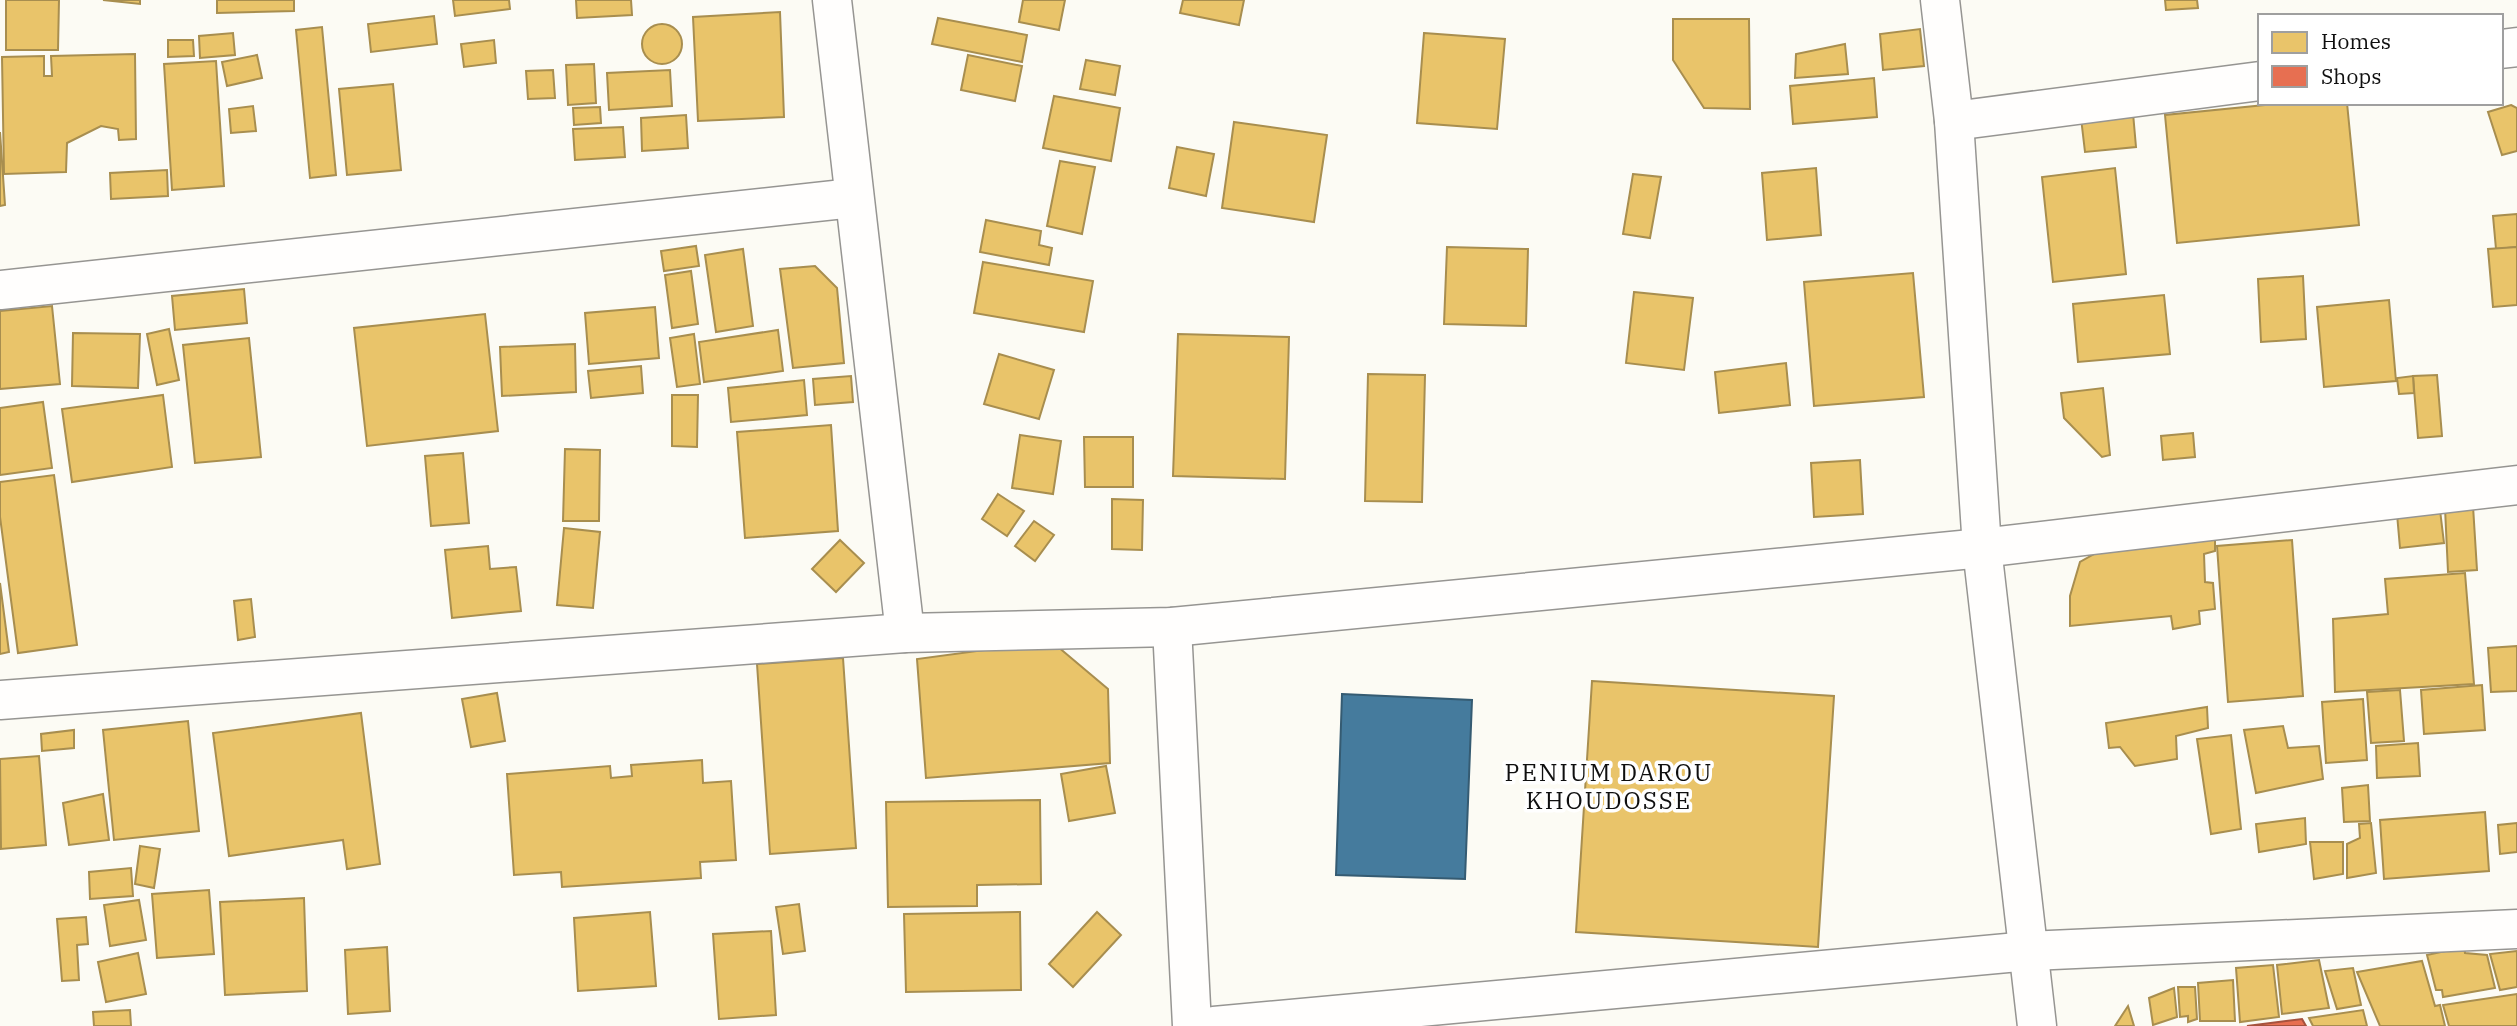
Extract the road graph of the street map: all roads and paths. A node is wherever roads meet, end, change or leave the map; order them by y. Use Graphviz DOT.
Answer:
graph roads {
  1 [pos="832,0"];
  2 [pos="1940,0"];
  3 [pos="2258,81"];
  4 [pos="1954,121"];
  5 [pos="853,198"];
  6 [pos="0,290"];
  7 [pos="2517,485"];
  8 [pos="1982,548"];
  9 [pos="1172,627"];
  10 [pos="905,633"];
  11 [pos="0,699"];
  12 [pos="2517,929"];
  13 [pos="2029,951"];
  14 [pos="1192,1026"];
  15 [pos="1214,1026"];
  16 [pos="2037,1026"];
  1 -- 5 [label="street"];
  2 -- 4 [label="street"];
  3 -- 4 [label="street"];
  4 -- 8 [label="street"];
  5 -- 6 [label="street"];
  5 -- 10 [label="street"];
  7 -- 8 [label="street"];
  8 -- 9 [label="street"];
  8 -- 13 [label="street"];
  9 -- 10 [label="street"];
  9 -- 14 [label="street"];
  10 -- 11 [label="street"];
  12 -- 13 [label="street"];
  13 -- 15 [label="street"];
  13 -- 16 [label="street"];
}
